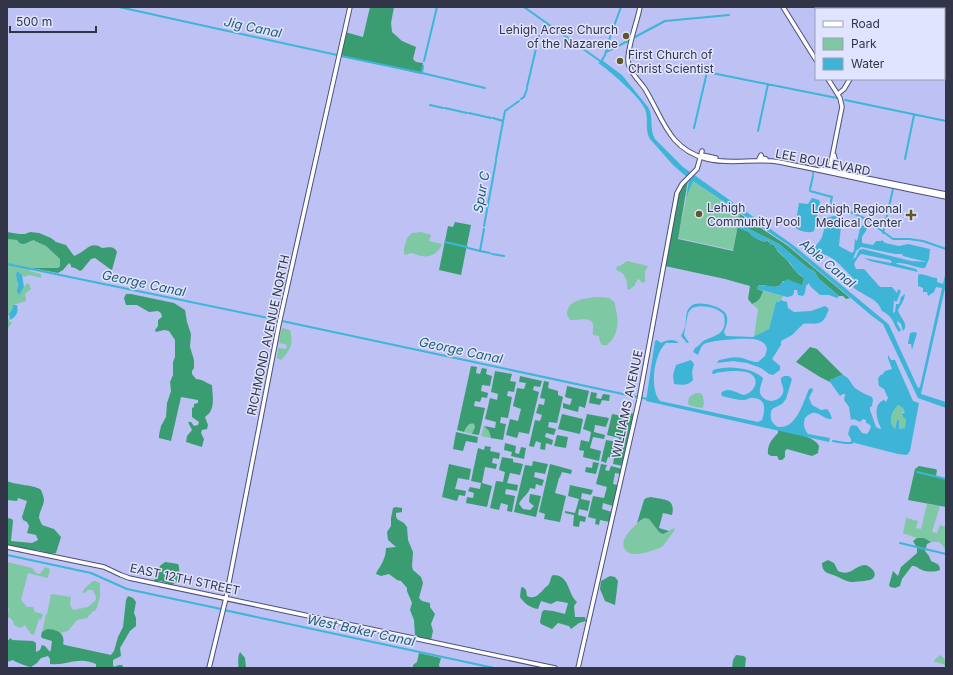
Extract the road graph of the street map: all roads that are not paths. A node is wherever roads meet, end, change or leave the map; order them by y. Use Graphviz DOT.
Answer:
graph roads {
  1 [pos="350,7"];
  2 [pos="640,7"];
  3 [pos="783,7"];
  4 [pos="815,58"];
  5 [pos="829,80"];
  6 [pos="849,80"];
  7 [pos="838,94"];
  8 [pos="834,145"];
  9 [pos="834,150"];
  10 [pos="701,154"];
  11 [pos="753,159"];
  12 [pos="769,160"];
  13 [pos="742,161"];
  14 [pos="824,163"];
  15 [pos="792,165"];
  16 [pos="801,165"];
  17 [pos="828,171"];
  18 [pos="853,175"];
  19 [pos="858,179"];
  20 [pos="877,180"];
  21 [pos="946,196"];
  22 [pos="7,547"];
  23 [pos="226,598"];
  24 [pos="209,668"];
  25 [pos="555,668"];
  26 [pos="578,668"];
  1 -- 23 [label="street, RICHMOND AVENUE NORTH"];
  2 -- 10 [label="street, LEE BOULEVARD"];
  3 -- 4 [label="street"];
  5 -- 7 [label="street"];
  6 -- 7 [label="street"];
  7 -- 8 [label="street"];
  8 -- 9 [label="street"];
  8 -- 17 [label="street"];
  9 -- 17 [label="street"];
  9 -- 18 [label="street"];
  10 -- 11 [label="street, LEE BOULEVARD"];
  10 -- 13 [label="street, LEE BOULEVARD"];
  10 -- 26 [label="street, WILLIAMS AVENUE"];
  11 -- 12 [label="street, LEE BOULEVARD"];
  11 -- 13 [label="street"];
  12 -- 13 [label="street, LEE BOULEVARD"];
  12 -- 15 [label="street, LEE BOULEVARD"];
  12 -- 16 [label="street, LEE BOULEVARD"];
  14 -- 17 [label="street"];
  15 -- 16 [label="street"];
  15 -- 17 [label="street, LEE BOULEVARD"];
  16 -- 17 [label="street, LEE BOULEVARD"];
  17 -- 18 [label="street, LEE BOULEVARD"];
  17 -- 19 [label="street, LEE BOULEVARD"];
  18 -- 20 [label="street, LEE BOULEVARD"];
  19 -- 20 [label="street"];
  19 -- 21 [label="street, LEE BOULEVARD"];
  20 -- 21 [label="street, LEE BOULEVARD"];
  22 -- 23 [label="street, EAST 12TH STREET"];
  23 -- 24 [label="street, RICHMOND AVENUE NORTH"];
  23 -- 25 [label="street, EAST 12TH STREET"];
}
